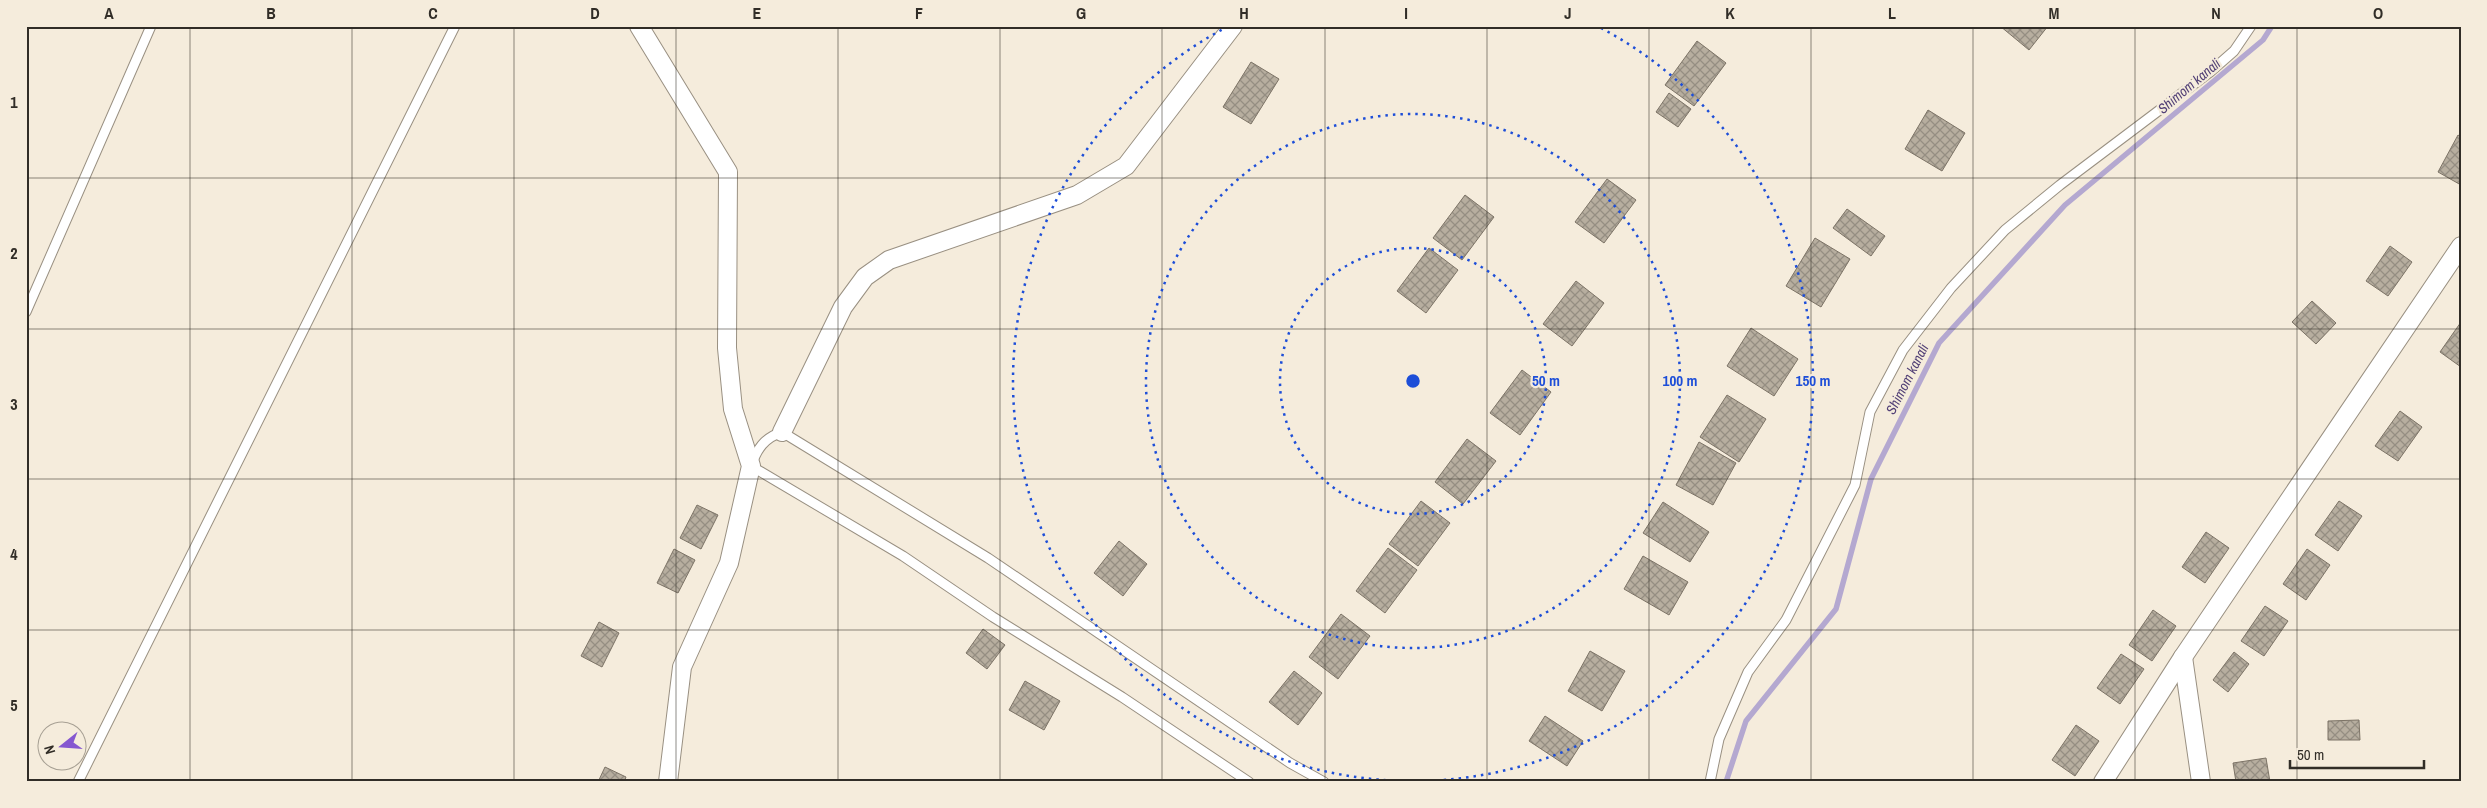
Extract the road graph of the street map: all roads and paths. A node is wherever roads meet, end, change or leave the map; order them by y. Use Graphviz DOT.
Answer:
graph roads {
  1 [pos="151,26"];
  2 [pos="456,26"];
  3 [pos="639,26"];
  4 [pos="1233,26"];
  5 [pos="2251,26"];
  6 [pos="2461,246"];
  7 [pos="26,312"];
  8 [pos="782,432"];
  9 [pos="751,466"];
  10 [pos="2183,657"];
  11 [pos="78,782"];
  12 [pos="668,782"];
  13 [pos="1249,782"];
  14 [pos="1324,782"];
  15 [pos="1710,782"];
  16 [pos="2103,782"];
  17 [pos="2201,782"];
  1 -- 7 [label="lane"];
  2 -- 11 [label="lane"];
  3 -- 9 [label="street"];
  4 -- 8 [label="street"];
  5 -- 15 [label="lane"];
  6 -- 10 [label="street"];
  8 -- 9 [label="lane"];
  8 -- 14 [label="lane"];
  9 -- 12 [label="street"];
  9 -- 13 [label="lane"];
  10 -- 16 [label="street"];
  10 -- 17 [label="street"];
}
